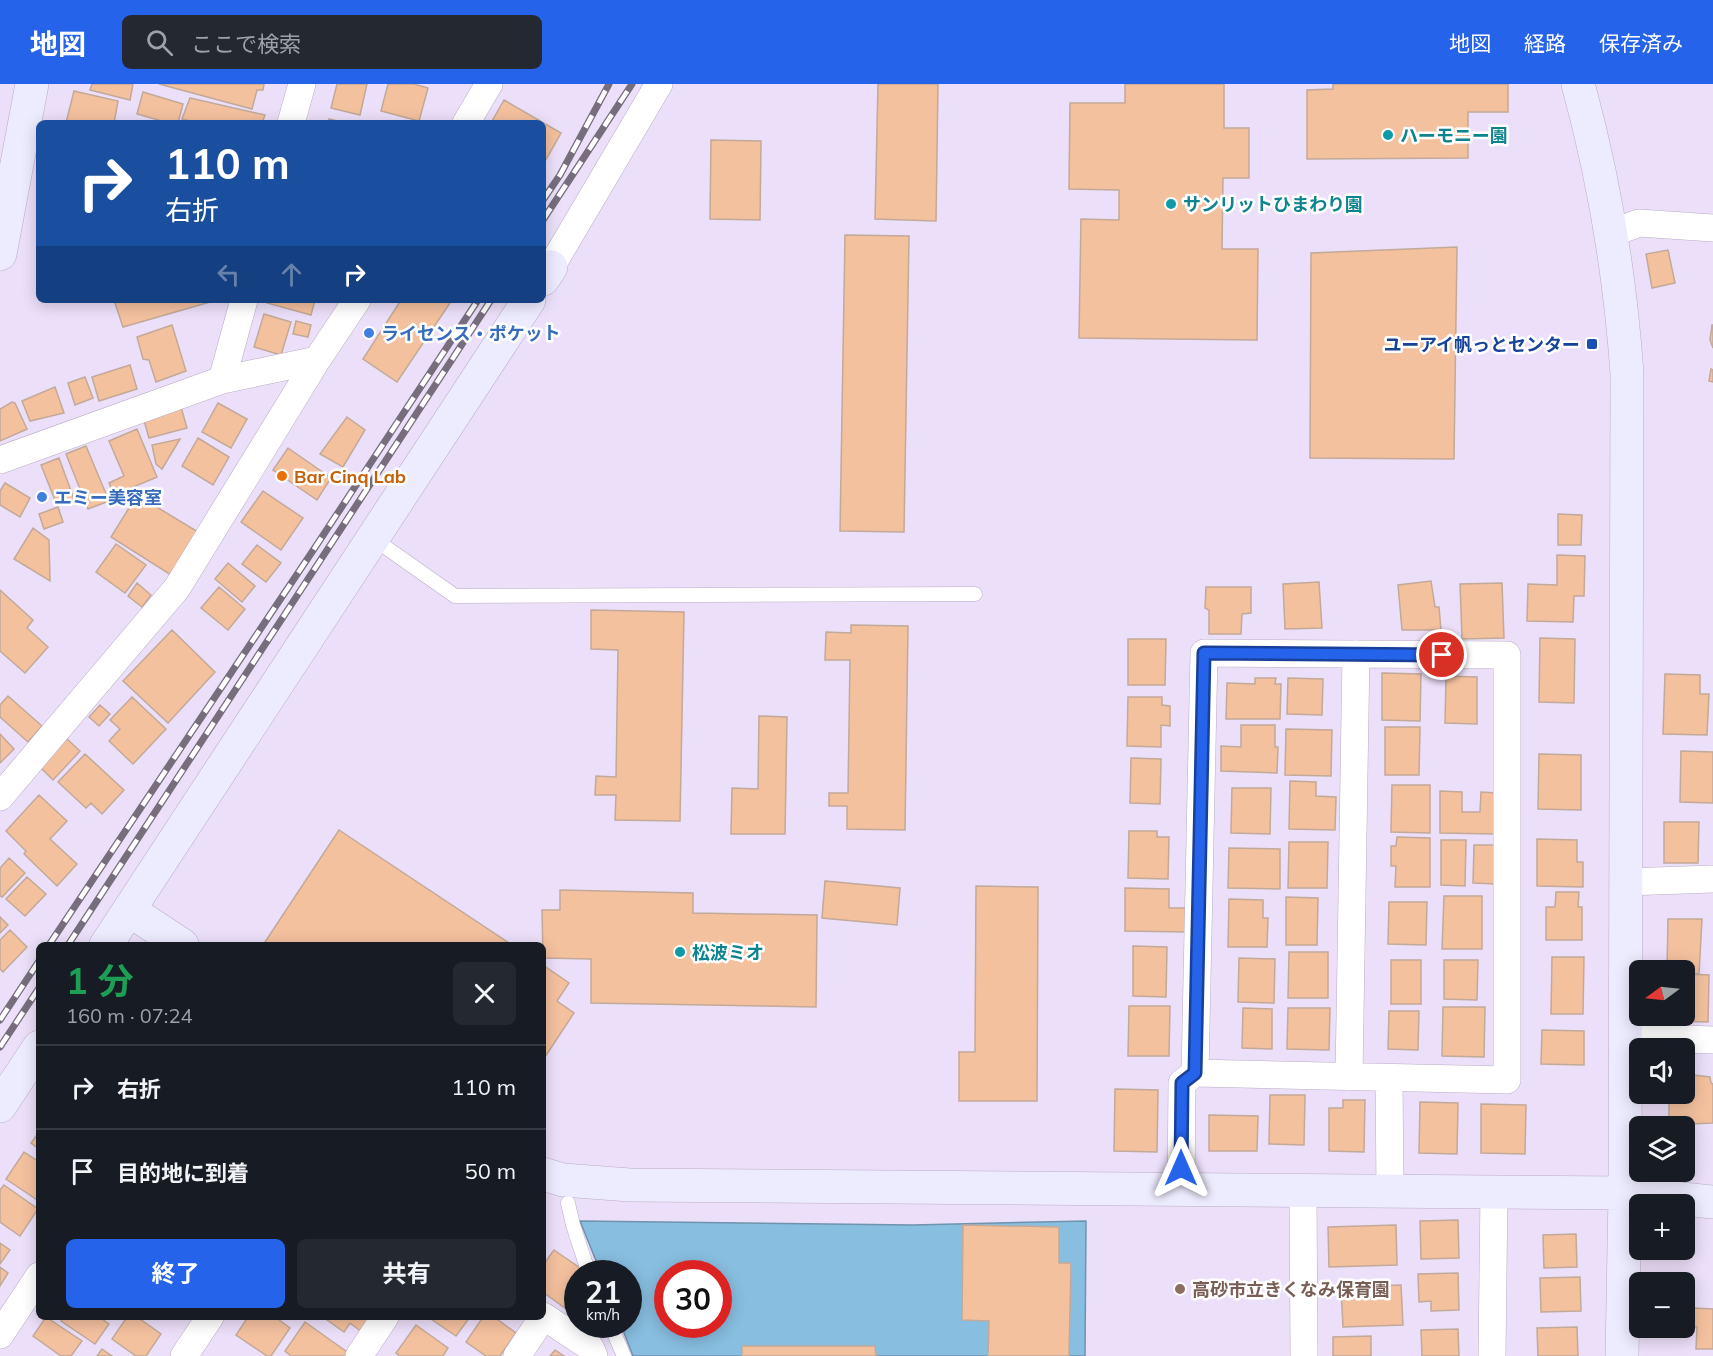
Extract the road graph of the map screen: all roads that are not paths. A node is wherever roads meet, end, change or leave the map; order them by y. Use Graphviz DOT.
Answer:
graph roads {
  1 [pos="32,84"];
  2 [pos="302,84"];
  3 [pos="489,84"];
  4 [pos="659,84"];
  5 [pos="1578,84"];
  6 [pos="292,120"];
  7 [pos="468,120"];
  8 [pos="1713,228"];
  9 [pos="1612,233"];
  10 [pos="0,254"];
  11 [pos="547,273"];
  12 [pos="243,303"];
  13 [pos="355,303"];
  14 [pos="527,303"];
  15 [pos="317,360"];
  16 [pos="222,380"];
  17 [pos="0,460"];
  18 [pos="374,539"];
  19 [pos="975,594"];
  20 [pos="1356,654"];
  21 [pos="0,797"];
  22 [pos="1713,879"];
  23 [pos="1626,882"];
  24 [pos="129,910"];
  25 [pos="108,942"];
  26 [pos="177,942"];
  27 [pos="1626,1037"];
  28 [pos="1713,1040"];
  29 [pos="36,1052"];
  30 [pos="1195,1073"];
  31 [pos="1349,1077"];
  32 [pos="1389,1078"];
  33 [pos="0,1106"];
  34 [pos="546,1174"];
  35 [pos="1181,1189"];
  36 [pos="1303,1190"];
  37 [pos="1390,1191"];
  38 [pos="1494,1192"];
  39 [pos="1625,1193"];
  40 [pos="1713,1202"];
  41 [pos="568,1203"];
  42 [pos="584,1260"];
  43 [pos="36,1281"];
  44 [pos="546,1319"];
  45 [pos="208,1320"];
  46 [pos="383,1320"];
  47 [pos="541,1320"];
  48 [pos="0,1335"];
  49 [pos="616,1338"];
  50 [pos="0,1353"];
  51 [pos="5,1356"];
  52 [pos="183,1356"];
  53 [pos="359,1356"];
  54 [pos="517,1356"];
  55 [pos="594,1356"];
  56 [pos="624,1356"];
  57 [pos="1304,1356"];
  58 [pos="1492,1356"];
  59 [pos="1622,1356"];
  1 -- 10 [label="street"];
  2 -- 6 [label="street"];
  3 -- 7 [label="street"];
  4 -- 11 [label="street"];
  5 -- 9 [label="street"];
  8 -- 9 [label="street"];
  9 -- 23 [label="street"];
  12 -- 16 [label="street"];
  13 -- 15 [label="street"];
  14 -- 18 [label="street"];
  15 -- 16 [label="street"];
  15 -- 21 [label="street"];
  16 -- 17 [label="street"];
  18 -- 19 [label="lane"];
  18 -- 24 [label="street"];
  20 -- 30 [label="street"];
  20 -- 31 [label="street"];
  20 -- 32 [label="street"];
  22 -- 23 [label="street"];
  23 -- 27 [label="street"];
  24 -- 25 [label="street"];
  24 -- 26 [label="street"];
  27 -- 28 [label="street"];
  27 -- 39 [label="street"];
  29 -- 33 [label="street"];
  30 -- 31 [label="street"];
  30 -- 35 [label="street"];
  31 -- 32 [label="street"];
  32 -- 37 [label="street"];
  34 -- 35 [label="street"];
  35 -- 36 [label="street"];
  36 -- 37 [label="street"];
  36 -- 57 [label="street"];
  37 -- 38 [label="street"];
  38 -- 39 [label="street"];
  38 -- 58 [label="street"];
  39 -- 40 [label="street"];
  39 -- 59 [label="street"];
  41 -- 42 [label="lane"];
  43 -- 48 [label="street"];
  44 -- 55 [label="street"];
  45 -- 52 [label="street"];
  46 -- 53 [label="street"];
  47 -- 54 [label="street"];
  49 -- 56 [label="lane"];
  50 -- 51 [label="street"];
}
